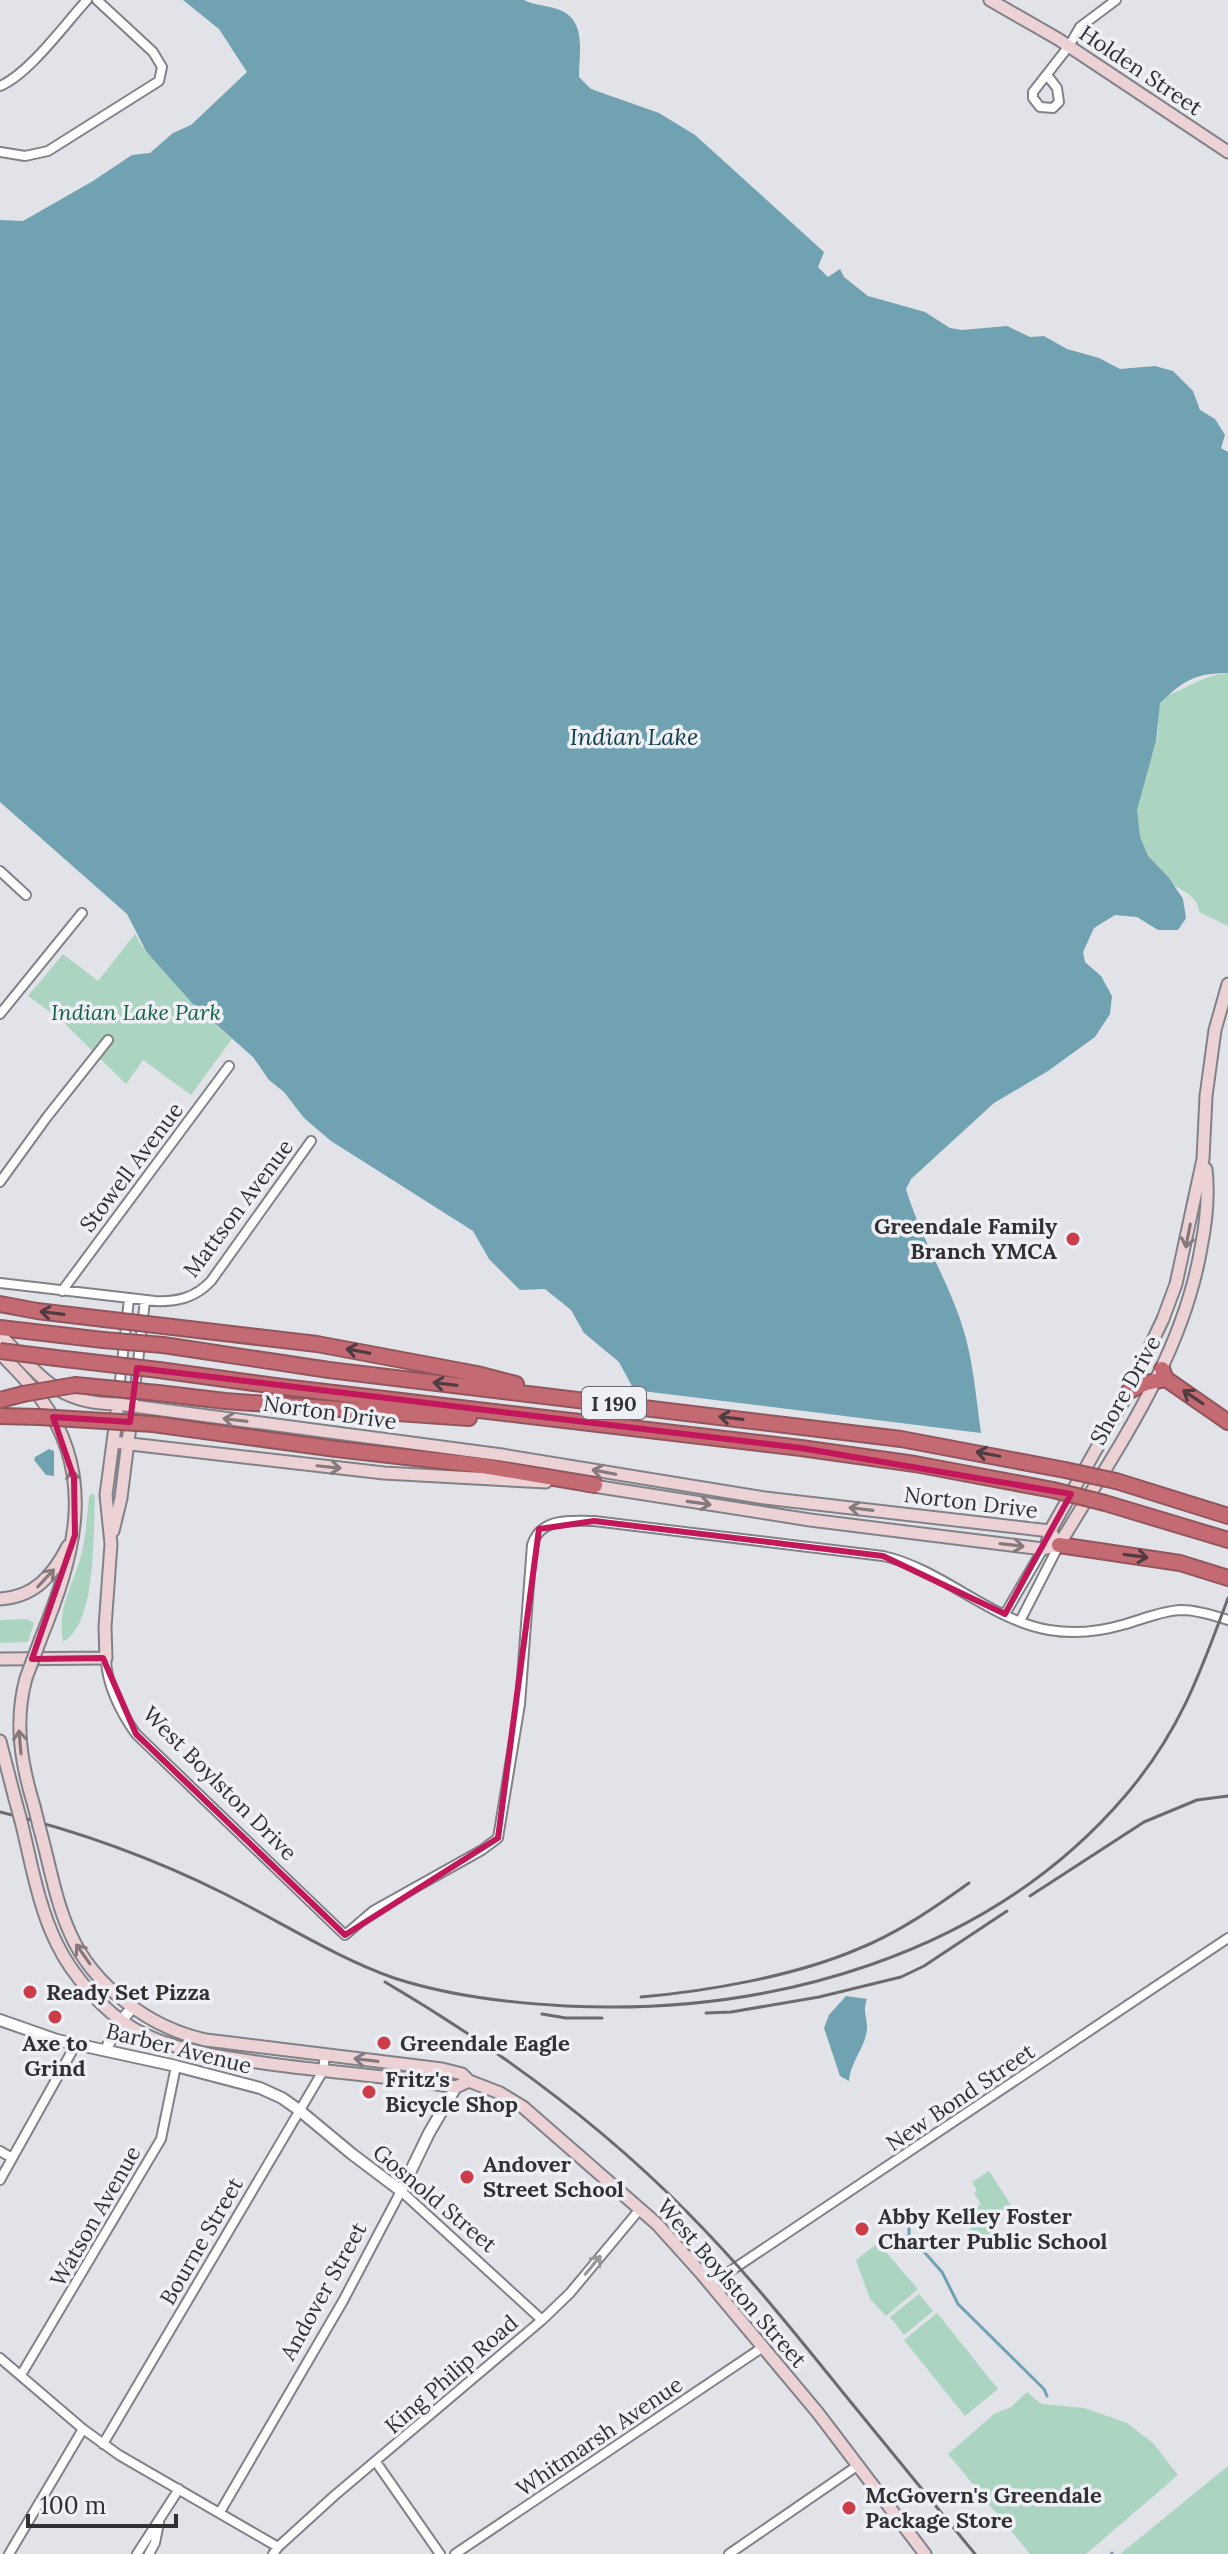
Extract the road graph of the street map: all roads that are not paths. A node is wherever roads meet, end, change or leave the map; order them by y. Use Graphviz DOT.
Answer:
graph roads {
  1 [pos="87,0"];
  2 [pos="97,0"];
  3 [pos="990,0"];
  4 [pos="1116,0"];
  5 [pos="1069,46"];
  6 [pos="1047,75"];
  7 [pos="0,86"];
  8 [pos="0,152"];
  9 [pos="1228,152"];
  10 [pos="0,871"];
  11 [pos="26,895"];
  12 [pos="82,913"];
  13 [pos="1228,984"];
  14 [pos="0,1014"];
  15 [pos="108,1040"];
  16 [pos="229,1066"];
  17 [pos="311,1141"];
  18 [pos="1203,1159"];
  19 [pos="0,1182"];
  20 [pos="0,1283"];
  21 [pos="62,1291"];
  22 [pos="129,1299"];
  23 [pos="145,1300"];
  24 [pos="0,1304"];
  25 [pos="0,1328"];
  26 [pos="0,1335"];
  27 [pos="0,1352"];
  28 [pos="1161,1376"];
  29 [pos="1129,1391"];
  30 [pos="571,1398"];
  31 [pos="0,1400"];
  32 [pos="118,1404"];
  33 [pos="133,1406"];
  34 [pos="0,1416"];
  35 [pos="574,1421"];
  36 [pos="1228,1422"];
  37 [pos="113,1442"];
  38 [pos="127,1444"];
  39 [pos="595,1485"];
  40 [pos="1228,1516"];
  41 [pos="1050,1531"];
  42 [pos="75,1535"];
  43 [pos="1228,1540"];
  44 [pos="111,1544"];
  45 [pos="1059,1545"];
  46 [pos="1043,1549"];
  47 [pos="1228,1578"];
  48 [pos="0,1599"];
  49 [pos="1005,1614"];
  50 [pos="1228,1620"];
  51 [pos="1020,1621"];
  52 [pos="106,1658"];
  53 [pos="0,1659"];
  54 [pos="0,1741"];
  55 [pos="1228,1938"];
  56 [pos="132,2008"];
  57 [pos="0,2020"];
  58 [pos="122,2021"];
  59 [pos="76,2044"];
  60 [pos="106,2050"];
  61 [pos="325,2055"];
  62 [pos="176,2066"];
  63 [pos="323,2071"];
  64 [pos="469,2081"];
  65 [pos="456,2087"];
  66 [pos="299,2110"];
  67 [pos="0,2151"];
  68 [pos="12,2158"];
  69 [pos="0,2180"];
  70 [pos="401,2191"];
  71 [pos="640,2209"];
  72 [pos="711,2284"];
  73 [pos="542,2320"];
  74 [pos="763,2347"];
  75 [pos="0,2358"];
  76 [pos="21,2375"];
  77 [pos="83,2429"];
  78 [pos="103,2444"];
  79 [pos="376,2462"];
  80 [pos="857,2466"];
  81 [pos="179,2489"];
  82 [pos="220,2512"];
  83 [pos="159,2518"];
  84 [pos="276,2550"];
  85 [pos="9,2554"];
  86 [pos="137,2554"];
  87 [pos="149,2554"];
  88 [pos="440,2554"];
  89 [pos="455,2554"];
  90 [pos="729,2554"];
  91 [pos="925,2554"];
  1 -- 7 [label="street"];
  2 -- 8 [label="street"];
  3 -- 5 [label="main road, Holden Street"];
  4 -- 5 [label="street"];
  5 -- 6 [label="street"];
  5 -- 9 [label="main road, Holden Street"];
  10 -- 11 [label="street"];
  12 -- 14 [label="street"];
  13 -- 18 [label="main road, Shore Drive"];
  15 -- 19 [label="street"];
  16 -- 21 [label="street, Stowell Avenue"];
  17 -- 23 [label="street, Mattson Avenue"];
  18 -- 28 [label="main road, Shore Drive"];
  18 -- 29 [label="main road, Shore Drive, one-way"];
  20 -- 21 [label="street"];
  21 -- 22 [label="street"];
  22 -- 23 [label="street"];
  22 -- 32 [label="street, West Boylston Drive"];
  23 -- 33 [label="street, West Boylston Drive"];
  30 -- 24 [label="highway, one-way, bridge"];
  30 -- 25 [label="highway, I 190, one-way, bridge"];
  26 -- 32 [label="main road, Norton Drive"];
  27 -- 35 [label="highway, I 190, bridge"];
  42 -- 27 [label="main road, West Boylston Street, one-way"];
  28 -- 29 [label="highway"];
  36 -- 28 [label="highway, one-way"];
  28 -- 45 [label="main road, Shore Drive"];
  29 -- 41 [label="main road, Shore Drive"];
  40 -- 30 [label="highway, I 190, one-way, bridge"];
  31 -- 35 [label="highway, bridge"];
  32 -- 33 [label="main road, Norton Drive"];
  32 -- 37 [label="main road, West Boylston Drive"];
  33 -- 38 [label="main road, West Boylston Drive"];
  41 -- 33 [label="main road, Norton Drive, one-way"];
  34 -- 39 [label="highway, bridge"];
  35 -- 43 [label="highway, I 190, bridge"];
  37 -- 38 [label="main road, Norton Drive"];
  37 -- 44 [label="main road, West Boylston Drive"];
  38 -- 39 [label="main road, Norton Drive, one-way"];
  38 -- 44 [label="main road, West Boylston Drive"];
  39 -- 46 [label="main road, Norton Drive, one-way"];
  41 -- 45 [label="main road, Norton Drive"];
  41 -- 46 [label="street, Shore Drive"];
  48 -- 42 [label="main road, one-way"];
  56 -- 42 [label="main road, West Boylston Street, one-way, bridge"];
  44 -- 52 [label="main road, West Boylston Drive"];
  45 -- 46 [label="main road, Norton Drive"];
  45 -- 47 [label="highway, one-way"];
  45 -- 51 [label="street, Shore Drive"];
  46 -- 49 [label="street, Shore Drive"];
  49 -- 51 [label="street"];
  49 -- 52 [label="street, West Boylston Drive"];
  50 -- 51 [label="street"];
  52 -- 53 [label="main road"];
  54 -- 58 [label="main road, bridge"];
  55 -- 72 [label="street, New Bond Street"];
  56 -- 58 [label="street"];
  56 -- 61 [label="main road, West Boylston Street"];
  57 -- 59 [label="street, Barber Avenue"];
  58 -- 60 [label="street"];
  58 -- 63 [label="main road"];
  59 -- 60 [label="street, Barber Avenue"];
  59 -- 68 [label="street"];
  60 -- 62 [label="street, Barber Avenue"];
  61 -- 63 [label="street, Bourne Street"];
  64 -- 61 [label="main road, West Boylston Street, one-way"];
  62 -- 66 [label="street, Barber Avenue"];
  62 -- 76 [label="street, Watson Avenue"];
  63 -- 65 [label="main road"];
  63 -- 66 [label="street, Bourne Street"];
  64 -- 65 [label="main road"];
  64 -- 71 [label="main road, West Boylston Street"];
  65 -- 70 [label="street, Andover Street"];
  66 -- 70 [label="street, Gosnold Street"];
  66 -- 78 [label="street, Bourne Street"];
  67 -- 68 [label="street"];
  68 -- 69 [label="street"];
  70 -- 73 [label="street, Gosnold Street"];
  70 -- 82 [label="street, Andover Street"];
  71 -- 72 [label="main road, West Boylston Street"];
  73 -- 71 [label="street, King Philip Road, one-way"];
  72 -- 74 [label="main road, West Boylston Street"];
  73 -- 79 [label="street, King Philip Road"];
  74 -- 80 [label="main road, West Boylston Street"];
  74 -- 89 [label="street, Whitmarsh Avenue"];
  75 -- 76 [label="street"];
  76 -- 77 [label="street"];
  77 -- 78 [label="street"];
  77 -- 85 [label="street"];
  78 -- 81 [label="street"];
  79 -- 84 [label="street, King Philip Road"];
  79 -- 88 [label="street"];
  80 -- 90 [label="street"];
  80 -- 91 [label="main road, West Boylston Street"];
  81 -- 82 [label="street"];
  81 -- 83 [label="street"];
  82 -- 84 [label="street"];
  83 -- 86 [label="street"];
  83 -- 87 [label="street"];
}
